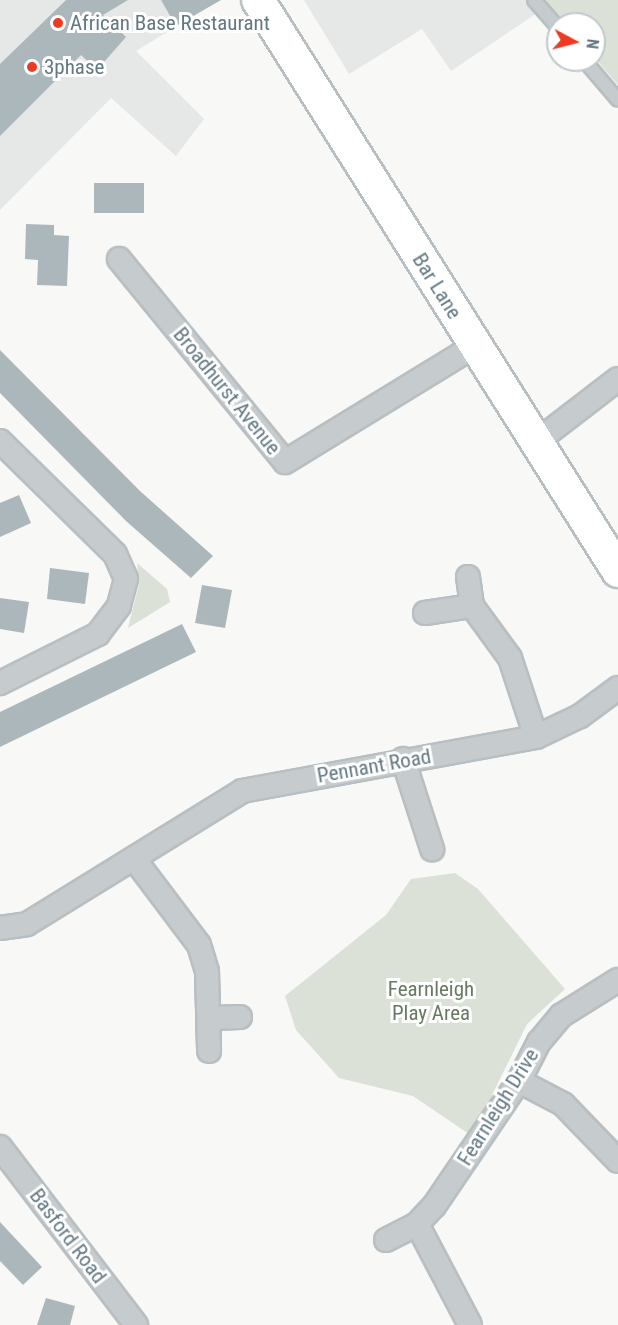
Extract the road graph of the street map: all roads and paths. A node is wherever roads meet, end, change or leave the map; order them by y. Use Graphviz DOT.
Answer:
graph roads {
  1 [pos="258,0"];
  2 [pos="534,0"];
  3 [pos="546,14"];
  4 [pos="595,72"];
  5 [pos="618,100"];
  6 [pos="119,259"];
  7 [pos="474,346"];
  8 [pos="618,379"];
  9 [pos="0,441"];
  10 [pos="536,442"];
  11 [pos="618,571"];
  12 [pos="468,578"];
  13 [pos="472,606"];
  14 [pos="425,613"];
  15 [pos="0,683"];
  16 [pos="618,688"];
  17 [pos="536,737"];
  18 [pos="403,759"];
  19 [pos="432,849"];
  20 [pos="135,860"];
  21 [pos="0,928"];
  22 [pos="618,980"];
  23 [pos="240,1017"];
  24 [pos="210,1018"];
  25 [pos="209,1051"];
  26 [pos="519,1081"];
  27 [pos="0,1147"];
  28 [pos="618,1161"];
  29 [pos="417,1224"];
  30 [pos="386,1240"];
  31 [pos="136,1325"];
  32 [pos="470,1325"];
  1 -- 7 [label="street, Bar Lane"];
  2 -- 3 [label="lane"];
  4 -- 5 [label="lane"];
  6 -- 7 [label="street, Broadhurst Avenue"];
  7 -- 10 [label="street, Bar Lane"];
  8 -- 10 [label="street"];
  9 -- 15 [label="street"];
  10 -- 11 [label="street, Bar Lane"];
  12 -- 13 [label="street"];
  13 -- 14 [label="street"];
  13 -- 17 [label="street"];
  16 -- 17 [label="street, Pennant Road"];
  17 -- 18 [label="street, Pennant Road"];
  18 -- 19 [label="street"];
  18 -- 20 [label="street, Pennant Road"];
  20 -- 21 [label="street, Pennant Road"];
  20 -- 24 [label="street"];
  22 -- 26 [label="street, Fearnleigh Drive"];
  23 -- 24 [label="street"];
  24 -- 25 [label="street"];
  26 -- 28 [label="street"];
  26 -- 29 [label="street, Fearnleigh Drive"];
  27 -- 31 [label="street, Basford Road"];
  29 -- 30 [label="street, Fearnleigh Drive"];
  29 -- 32 [label="street"];
}
